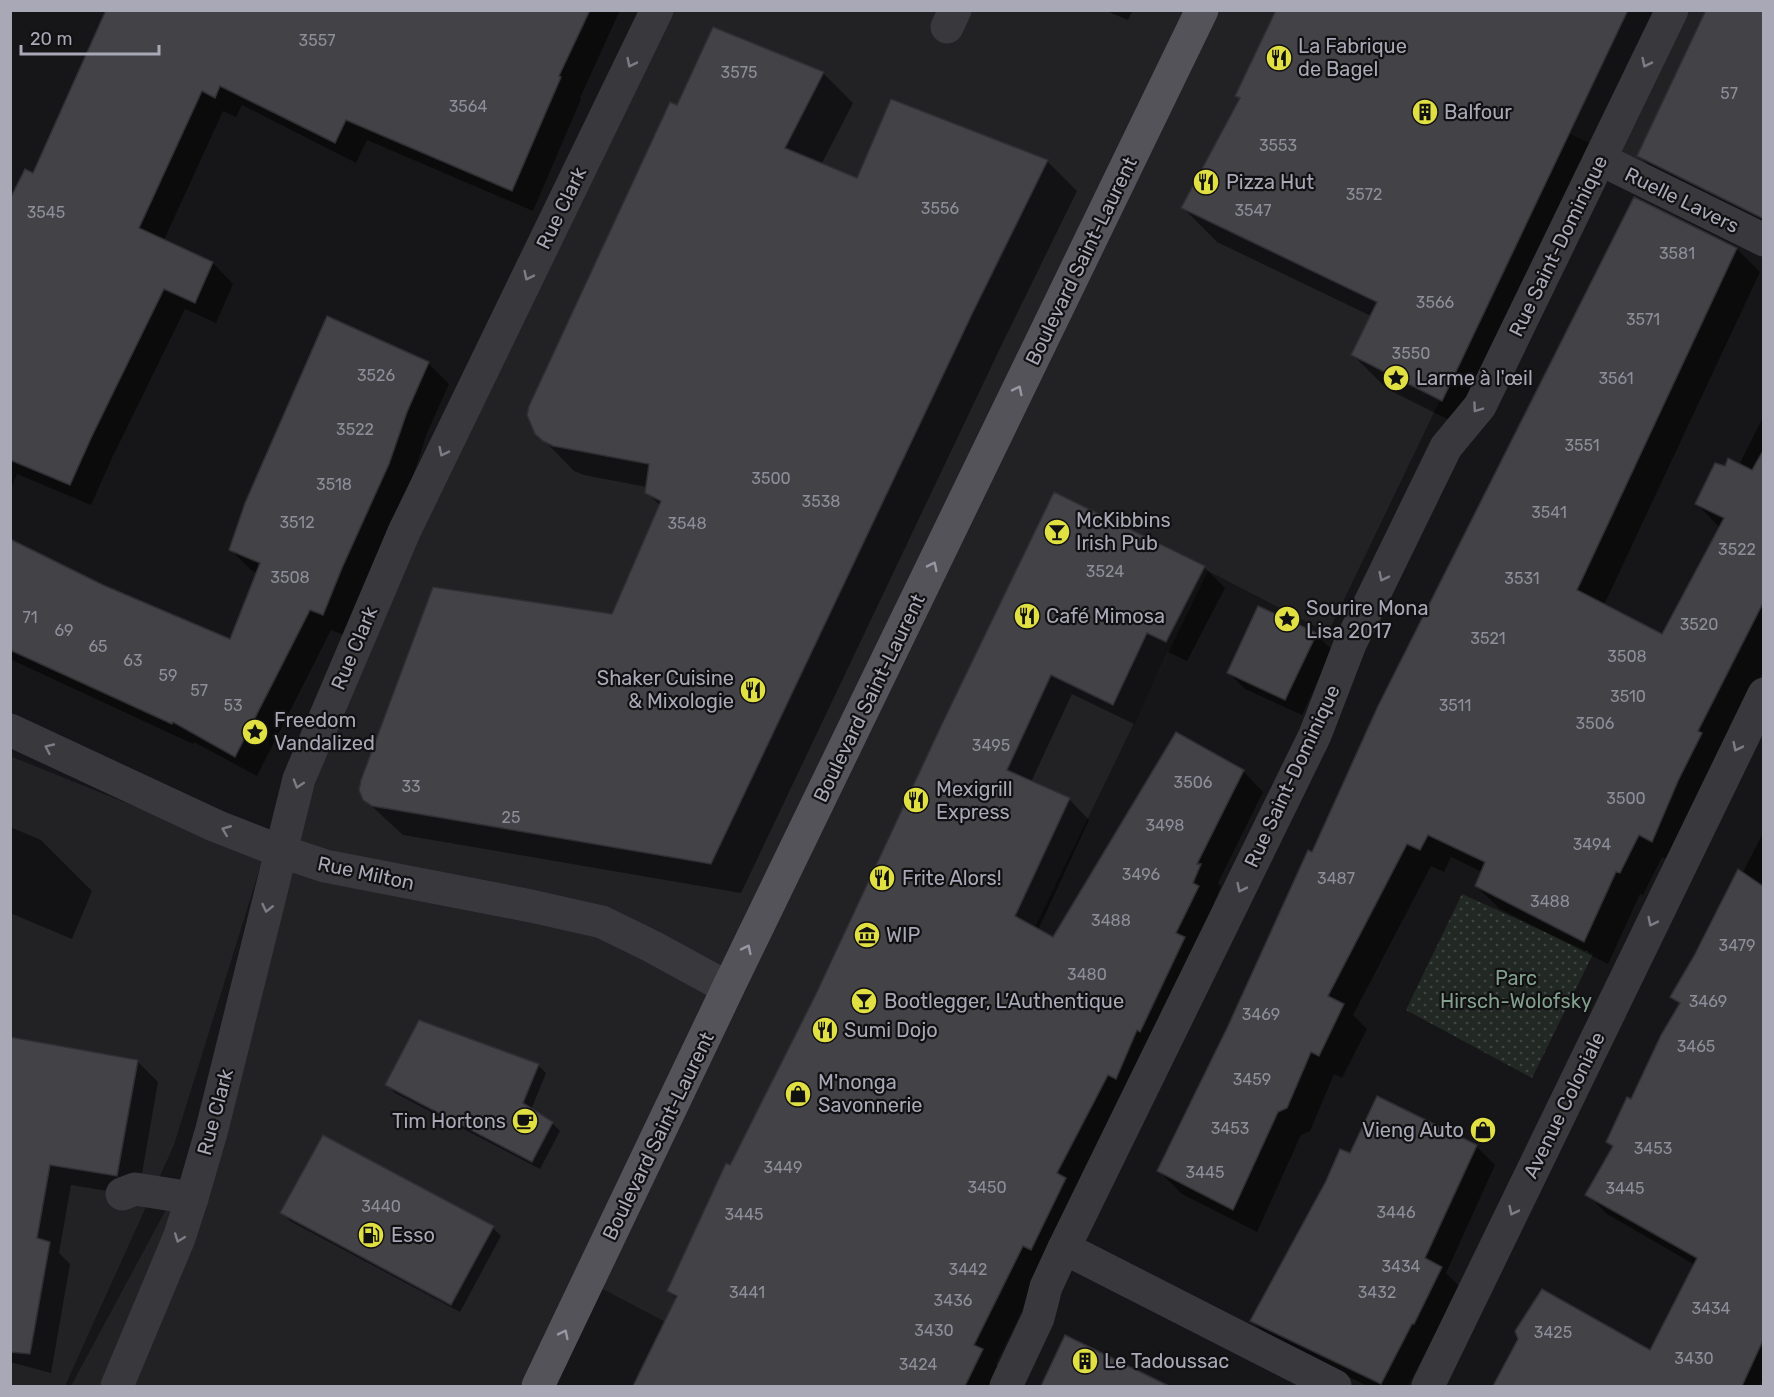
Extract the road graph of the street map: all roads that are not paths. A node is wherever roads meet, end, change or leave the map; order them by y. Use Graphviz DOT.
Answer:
graph roads {
  1 [pos="657,10"];
  2 [pos="1202,10"];
  3 [pos="1672,10"];
  4 [pos="1600,159"];
  5 [pos="1764,240"];
  6 [pos="1764,694"];
  7 [pos="10,730"];
  8 [pos="280,851"];
  9 [pos="728,988"];
  10 [pos="122,1194"];
  11 [pos="192,1198"];
  12 [pos="1064,1248"];
  13 [pos="117,1386"];
  14 [pos="538,1386"];
  15 [pos="1006,1386"];
  16 [pos="1335,1386"];
  17 [pos="1428,1386"];
  1 -- 8 [label="street, Rue Clark, one-way"];
  9 -- 2 [label="main road, Boulevard Saint-Laurent, one-way"];
  3 -- 4 [label="street, Rue Saint-Dominique, one-way"];
  4 -- 5 [label="street, Ruelle Lavers"];
  4 -- 12 [label="street, Rue Saint-Dominique, one-way"];
  6 -- 17 [label="street, Avenue Coloniale, one-way"];
  8 -- 7 [label="street, Rue Milton, one-way"];
  8 -- 9 [label="street, Rue Milton"];
  8 -- 11 [label="street, Rue Clark, one-way"];
  14 -- 9 [label="main road, Boulevard Saint-Laurent, one-way"];
  10 -- 11 [label="street"];
  11 -- 13 [label="street, Rue Clark, one-way"];
  12 -- 15 [label="street, Rue Saint-Dominique"];
  12 -- 16 [label="street"];
}
